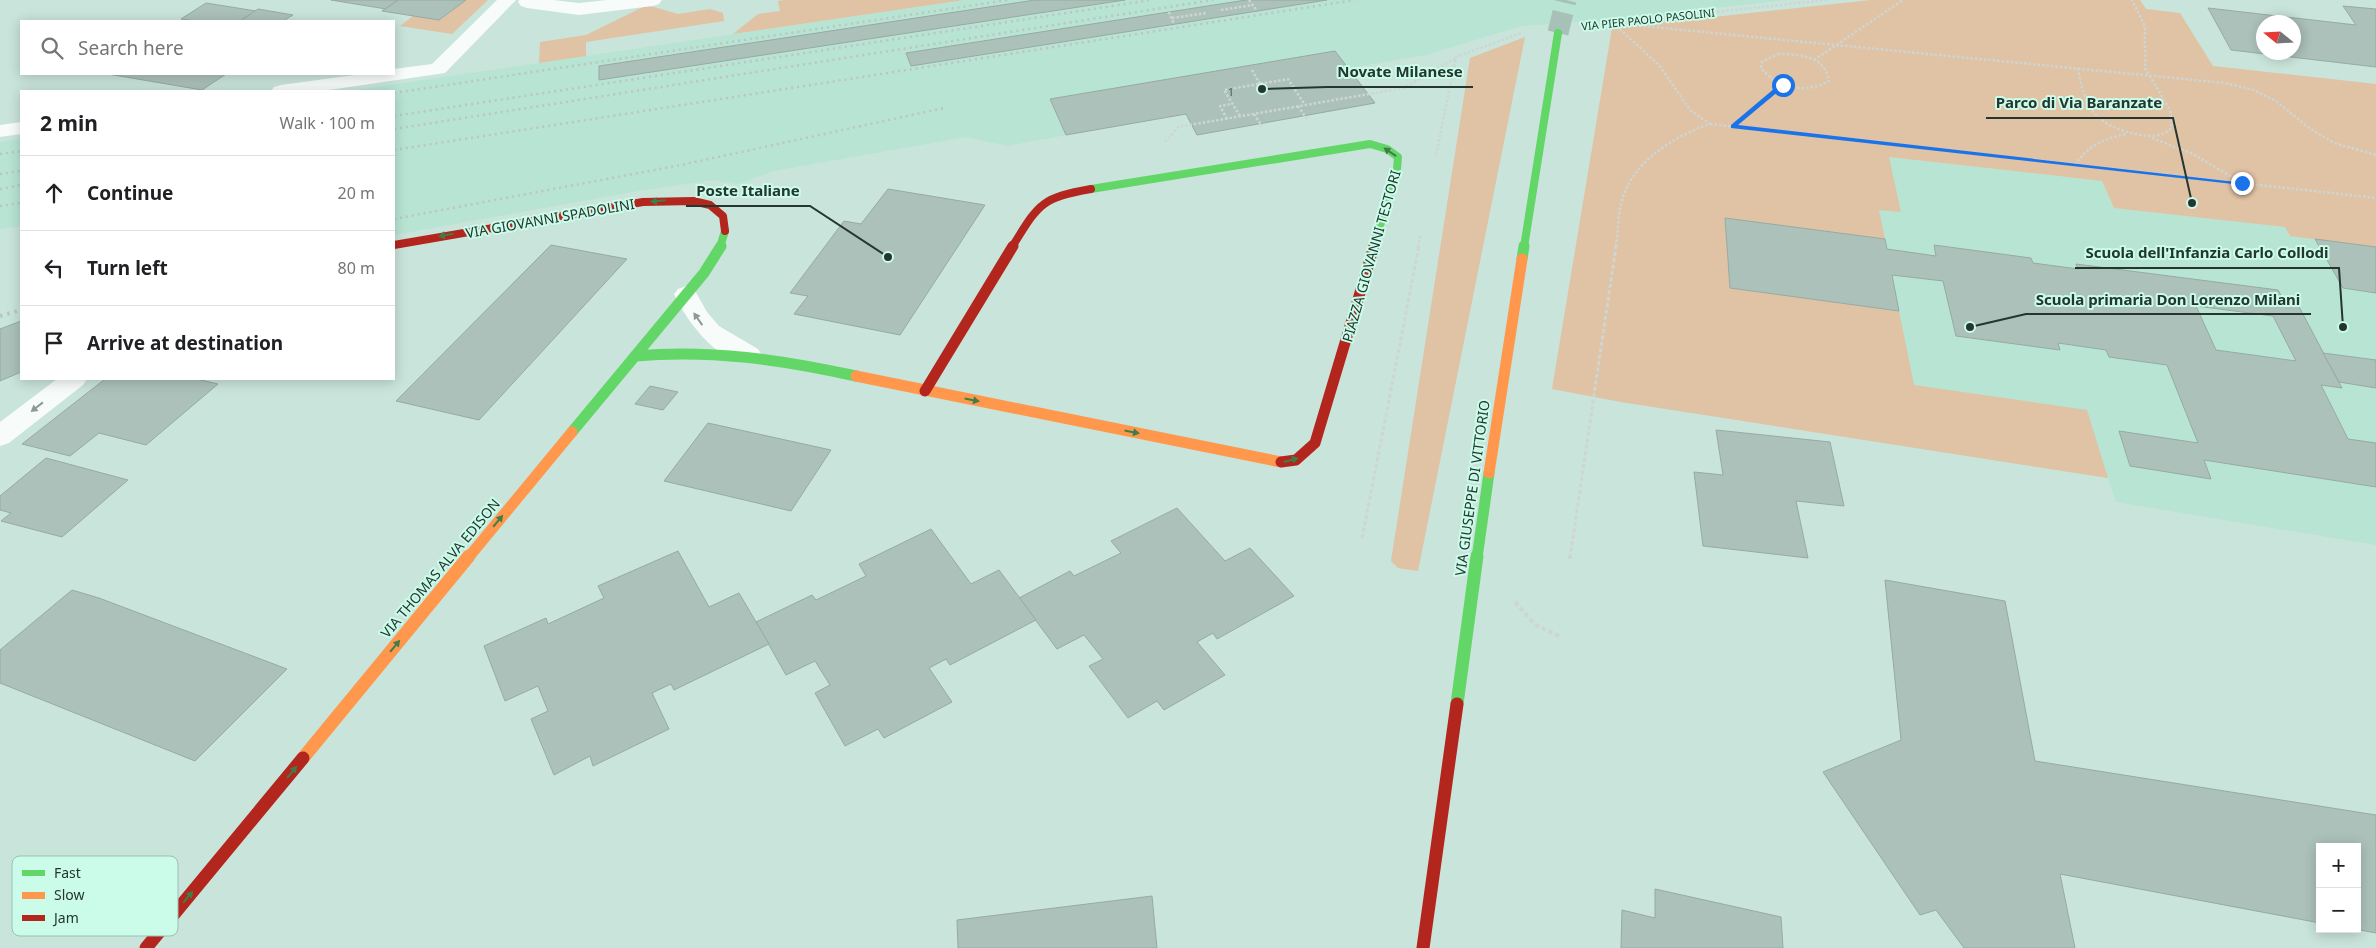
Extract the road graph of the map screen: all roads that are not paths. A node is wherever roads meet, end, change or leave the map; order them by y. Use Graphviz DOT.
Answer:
graph roads {
  1 [pos="507,0"];
  2 [pos="653,0"];
  3 [pos="527,2"];
  4 [pos="600,3"];
  5 [pos="1558,33"];
  6 [pos="288,90"];
  7 [pos="20,128"];
  8 [pos="0,131"];
  9 [pos="707,204"];
  10 [pos="395,245"];
  11 [pos="686,294"];
  12 [pos="749,355"];
  13 [pos="635,356"];
  14 [pos="73,380"];
  15 [pos="925,391"];
  16 [pos="0,436"];
  17 [pos="178,909"];
  18 [pos="156,936"];
  19 [pos="146,948"];
  20 [pos="1423,948"];
  1 -- 6 [label="street"];
  2 -- 4 [label="street"];
  3 -- 4 [label="street"];
  5 -- 20 [label="street, VIA GIUSEPPE DI VITTORIO"];
  7 -- 8 [label="street"];
  9 -- 10 [label="street, VIA GIOVANNI SPADOLINI, one-way"];
  9 -- 11 [label="street, VIA THOMAS ALVA EDISON"];
  12 -- 11 [label="street, PIAZZA GIOVANNI TESTORI, one-way"];
  11 -- 13 [label="street, VIA THOMAS ALVA EDISON"];
  12 -- 13 [label="street, PIAZZA GIOVANNI TESTORI"];
  12 -- 15 [label="street, PIAZZA GIOVANNI TESTORI"];
  17 -- 13 [label="street, VIA THOMAS ALVA EDISON, one-way"];
  14 -- 16 [label="street, one-way"];
  15 -- 15 [label="street, PIAZZA GIOVANNI TESTORI, one-way"];
  19 -- 18 [label="street, VIA THOMAS ALVA EDISON, one-way"];
}
